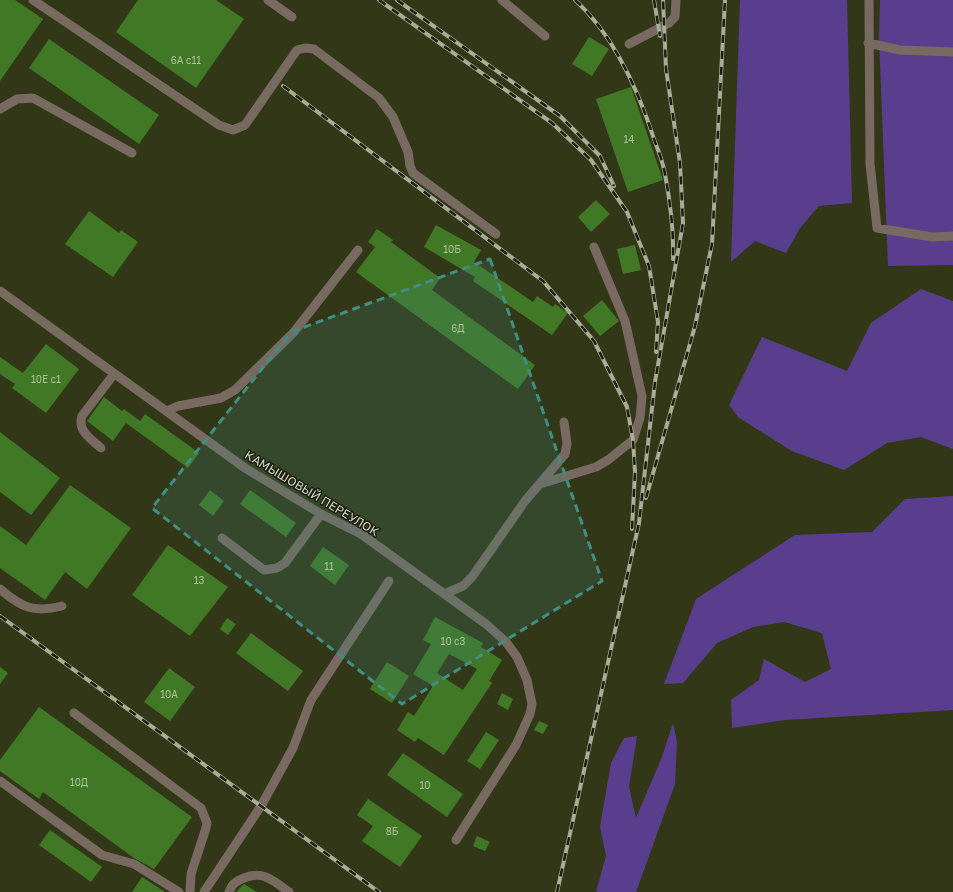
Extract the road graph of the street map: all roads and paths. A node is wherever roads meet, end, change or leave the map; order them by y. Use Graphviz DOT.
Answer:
graph roads {
  1 [pos="33,0"];
  2 [pos="268,0"];
  3 [pos="502,0"];
  4 [pos="676,0"];
  5 [pos="869,0"];
  6 [pos="292,17"];
  7 [pos="545,36"];
  8 [pos="868,43"];
  9 [pos="629,44"];
  10 [pos="953,52"];
  11 [pos="0,109"];
  12 [pos="132,153"];
  13 [pos="496,234"];
  14 [pos="953,236"];
  15 [pos="594,247"];
  16 [pos="358,250"];
  17 [pos="0,291"];
  18 [pos="114,374"];
  19 [pos="167,411"];
  20 [pos="564,422"];
  21 [pos="100,448"];
  22 [pos="540,484"];
  23 [pos="321,514"];
  24 [pos="222,538"];
  25 [pos="389,581"];
  26 [pos="0,589"];
  27 [pos="444,594"];
  28 [pos="62,606"];
  29 [pos="74,713"];
  30 [pos="0,781"];
  31 [pos="456,840"];
  32 [pos="179,892"];
  33 [pos="190,892"];
  34 [pos="204,892"];
  35 [pos="229,892"];
  36 [pos="289,892"];
  1 -- 13 [label="street"];
  2 -- 6 [label="street"];
  3 -- 7 [label="street"];
  4 -- 9 [label="street"];
  5 -- 8 [label="street"];
  8 -- 10 [label="street"];
  8 -- 14 [label="street"];
  11 -- 12 [label="street"];
  15 -- 22 [label="street"];
  16 -- 19 [label="street"];
  17 -- 18 [label="street, КАМЫШОВЫЙ ПЕРЕУЛОК"];
  18 -- 19 [label="street, КАМЫШОВЫЙ ПЕРЕУЛОК"];
  18 -- 21 [label="street"];
  19 -- 23 [label="street, КАМЫШОВЫЙ ПЕРЕУЛОК"];
  20 -- 22 [label="street"];
  22 -- 27 [label="street"];
  23 -- 24 [label="street"];
  23 -- 27 [label="street, КАМЫШОВЫЙ ПЕРЕУЛОК"];
  25 -- 34 [label="street"];
  26 -- 28 [label="street"];
  27 -- 31 [label="street, КАМЫШОВЫЙ ПЕРЕУЛОК"];
  29 -- 33 [label="street"];
  30 -- 32 [label="street"];
  35 -- 36 [label="street"];
}
